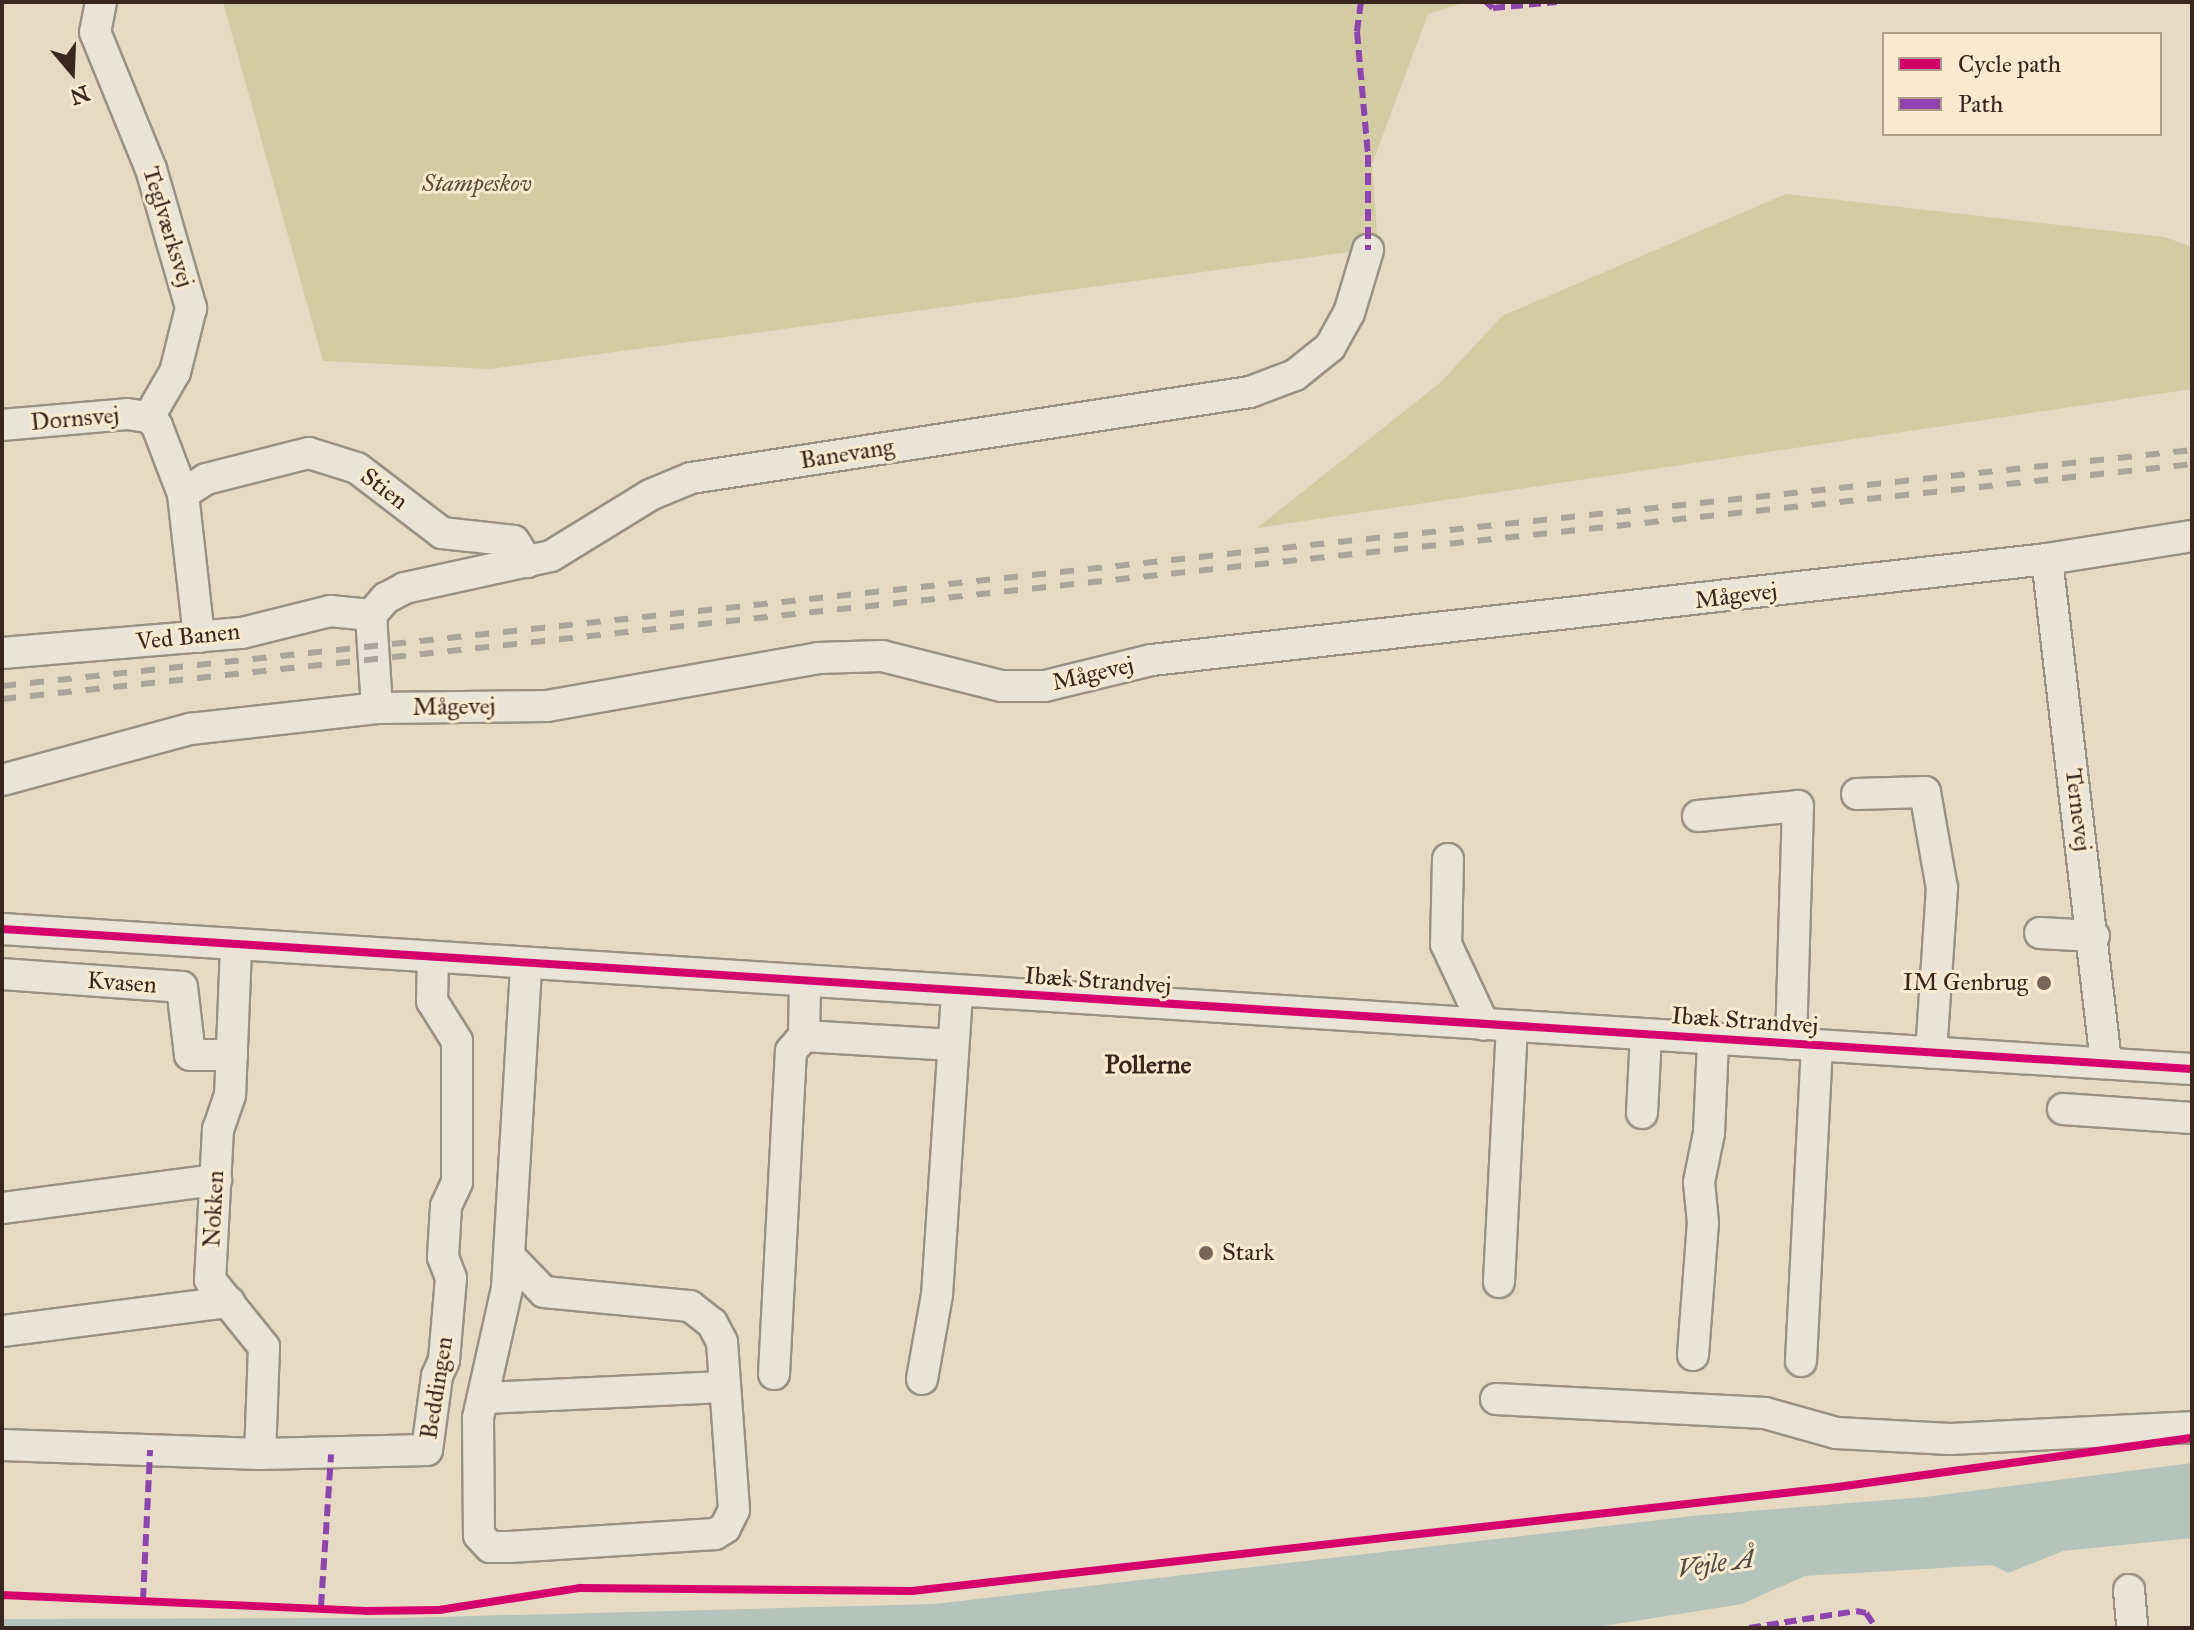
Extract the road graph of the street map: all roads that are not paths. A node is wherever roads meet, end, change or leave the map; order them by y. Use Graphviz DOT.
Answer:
graph roads {
  1 [pos="101,2"];
  2 [pos="1368,250"];
  3 [pos="149,417"];
  4 [pos="2,425"];
  5 [pos="183,494"];
  6 [pos="2192,536"];
  7 [pos="2047,559"];
  8 [pos="527,562"];
  9 [pos="371,615"];
  10 [pos="199,637"];
  11 [pos="2,653"];
  12 [pos="377,708"];
  13 [pos="2,780"];
  14 [pos="1857,794"];
  15 [pos="1698,816"];
  16 [pos="1448,859"];
  17 [pos="2,929"];
  18 [pos="2040,933"];
  19 [pos="2094,936"];
  20 [pos="236,948"];
  21 [pos="433,960"];
  22 [pos="526,965"];
  23 [pos="2,974"];
  24 [pos="805,983"];
  25 [pos="957,991"];
  26 [pos="1498,1026"];
  27 [pos="1646,1035"];
  28 [pos="804,1036"];
  29 [pos="1713,1040"];
  30 [pos="953,1045"];
  31 [pos="1804,1045"];
  32 [pos="1931,1053"];
  33 [pos="232,1055"];
  34 [pos="2106,1062"];
  35 [pos="2192,1069"];
  36 [pos="2063,1109"];
  37 [pos="1642,1113"];
  38 [pos="2192,1118"];
  39 [pos="216,1180"];
  40 [pos="2,1208"];
  41 [pos="509,1256"];
  42 [pos="1499,1282"];
  43 [pos="229,1302"];
  44 [pos="2,1331"];
  45 [pos="1693,1355"];
  46 [pos="1801,1361"];
  47 [pos="774,1374"];
  48 [pos="922,1379"];
  49 [pos="725,1387"];
  50 [pos="483,1398"];
  51 [pos="1496,1399"];
  52 [pos="2192,1427"];
  53 [pos="2,1445"];
  54 [pos="260,1454"];
  55 [pos="2129,1590"];
  56 [pos="2132,1628"];
  1 -- 3 [label="street, Teglværksvej"];
  2 -- 8 [label="street, Banevang"];
  3 -- 4 [label="street, Dornsvej"];
  3 -- 5 [label="street"];
  5 -- 8 [label="street, Stien"];
  5 -- 10 [label="street"];
  6 -- 7 [label="street, Mågevej"];
  7 -- 12 [label="street, Mågevej"];
  7 -- 19 [label="street, Ternevej"];
  8 -- 9 [label="street, Banevang"];
  9 -- 10 [label="street, Ved Banen"];
  9 -- 12 [label="street"];
  10 -- 11 [label="street, Ved Banen"];
  12 -- 13 [label="street, Mågevej"];
  14 -- 32 [label="street"];
  15 -- 31 [label="street"];
  16 -- 26 [label="street"];
  17 -- 20 [label="street, Ibæk Strandvej"];
  18 -- 19 [label="street"];
  19 -- 34 [label="street, Ternevej"];
  20 -- 21 [label="street, Ibæk Strandvej"];
  20 -- 33 [label="street, Nokken"];
  21 -- 22 [label="street, Ibæk Strandvej"];
  21 -- 54 [label="street, Beddingen"];
  22 -- 24 [label="street, Ibæk Strandvej"];
  22 -- 41 [label="street"];
  23 -- 33 [label="street, Kvasen"];
  24 -- 25 [label="street, Ibæk Strandvej"];
  24 -- 28 [label="street"];
  25 -- 26 [label="street, Ibæk Strandvej"];
  25 -- 30 [label="street"];
  26 -- 27 [label="street, Ibæk Strandvej"];
  26 -- 42 [label="street"];
  27 -- 29 [label="street, Ibæk Strandvej"];
  27 -- 37 [label="street"];
  28 -- 30 [label="street"];
  28 -- 47 [label="street"];
  29 -- 31 [label="street, Ibæk Strandvej"];
  29 -- 45 [label="street"];
  30 -- 48 [label="street"];
  31 -- 32 [label="street, Ibæk Strandvej"];
  31 -- 46 [label="street"];
  32 -- 34 [label="street, Ibæk Strandvej"];
  33 -- 39 [label="street, Nokken"];
  34 -- 35 [label="street, Ibæk Strandvej"];
  36 -- 38 [label="street"];
  39 -- 40 [label="street"];
  39 -- 43 [label="street, Nokken"];
  41 -- 49 [label="street"];
  41 -- 50 [label="street"];
  43 -- 44 [label="street"];
  43 -- 54 [label="street, Nokken"];
  49 -- 50 [label="street"];
  49 -- 50 [label="street"];
  51 -- 52 [label="street"];
  53 -- 54 [label="street, Beddingen"];
  55 -- 56 [label="street"];
}
